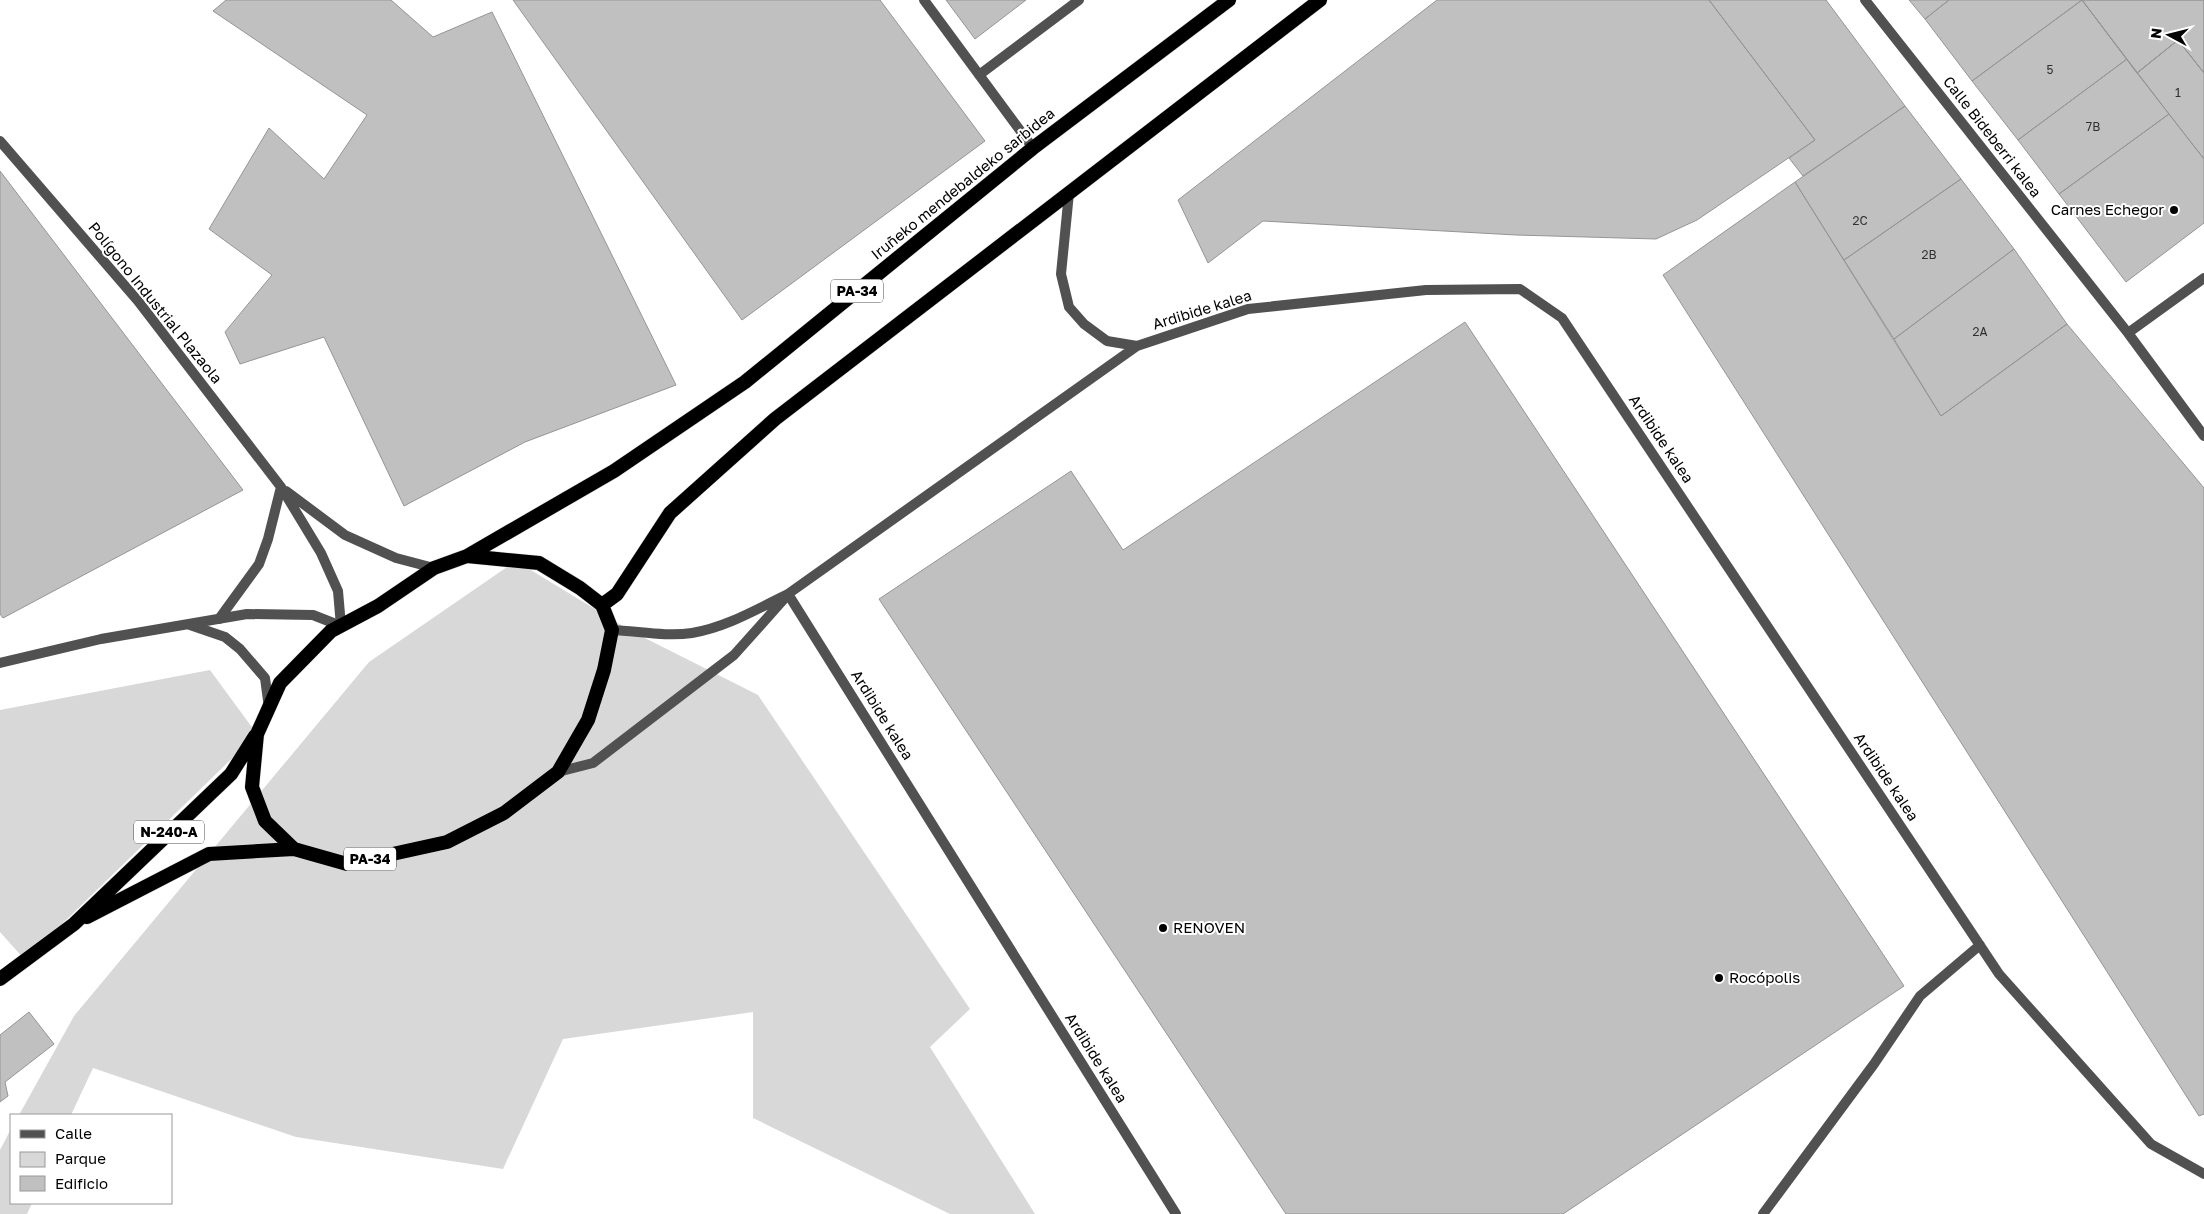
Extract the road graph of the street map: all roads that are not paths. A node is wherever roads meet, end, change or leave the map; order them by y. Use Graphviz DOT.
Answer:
graph roads {
  1 [pos="924,0"];
  2 [pos="1079,0"];
  3 [pos="1229,0"];
  4 [pos="1320,0"];
  5 [pos="1865,0"];
  6 [pos="979,75"];
  7 [pos="0,141"];
  8 [pos="1033,148"];
  9 [pos="1069,193"];
  10 [pos="2204,278"];
  11 [pos="2128,333"];
  12 [pos="1137,346"];
  13 [pos="2204,436"];
  14 [pos="281,487"];
  15 [pos="467,556"];
  16 [pos="434,568"];
  17 [pos="788,594"];
  18 [pos="602,605"];
  19 [pos="219,618"];
  20 [pos="186,624"];
  21 [pos="341,626"];
  22 [pos="612,630"];
  23 [pos="0,663"];
  24 [pos="269,708"];
  25 [pos="257,734"];
  26 [pos="558,772"];
  27 [pos="294,849"];
  28 [pos="74,924"];
  29 [pos="1980,945"];
  30 [pos="0,979"];
  31 [pos="2204,1174"];
  32 [pos="1176,1214"];
  33 [pos="1763,1214"];
  1 -- 6 [label="street"];
  2 -- 6 [label="street"];
  3 -- 8 [label="highway, Iruñeko mendebaldeko sarbidea / PA-34"];
  4 -- 9 [label="highway"];
  5 -- 11 [label="street, Calle Bideberri kalea"];
  6 -- 8 [label="street"];
  7 -- 14 [label="street, Polígono Industrial Plazaola"];
  8 -- 15 [label="highway, Iruñeko mendebaldeko sarbidea / PA-34"];
  9 -- 12 [label="street, Ardibide kalea"];
  9 -- 18 [label="highway"];
  10 -- 11 [label="street"];
  11 -- 13 [label="street, Calle Bideberri kalea"];
  12 -- 17 [label="street, Ardibide kalea"];
  12 -- 29 [label="street, Ardibide kalea"];
  14 -- 16 [label="street, Polígono Industrial Plazaola"];
  14 -- 19 [label="street"];
  14 -- 21 [label="street, Polígono Industrial Plazaola"];
  15 -- 16 [label="highway, Iruñeko mendebaldeko sarbidea / PA-34"];
  15 -- 18 [label="highway, Iruñeko mendebaldeko sarbidea / PA-34"];
  16 -- 21 [label="highway, Iruñeko mendebaldeko sarbidea / PA-34"];
  17 -- 22 [label="street"];
  17 -- 26 [label="street"];
  17 -- 32 [label="street, Ardibide kalea"];
  18 -- 22 [label="highway"];
  19 -- 20 [label="street"];
  19 -- 21 [label="street"];
  20 -- 23 [label="street"];
  20 -- 24 [label="street"];
  21 -- 24 [label="highway, Iruñeko mendebaldeko sarbidea / PA-34"];
  22 -- 26 [label="highway, Iruñeko mendebaldeko sarbidea / PA-34"];
  24 -- 25 [label="highway, Iruñeko mendebaldeko sarbidea / PA-34"];
  25 -- 27 [label="highway, Iruñeko mendebaldeko sarbidea / PA-34"];
  25 -- 28 [label="highway, N-240-A"];
  26 -- 27 [label="highway, Iruñeko mendebaldeko sarbidea / PA-34"];
  27 -- 28 [label="highway, N-240-A"];
  28 -- 30 [label="highway, N-240-A"];
  29 -- 31 [label="street, Ardibide kalea"];
  29 -- 33 [label="street"];
}
